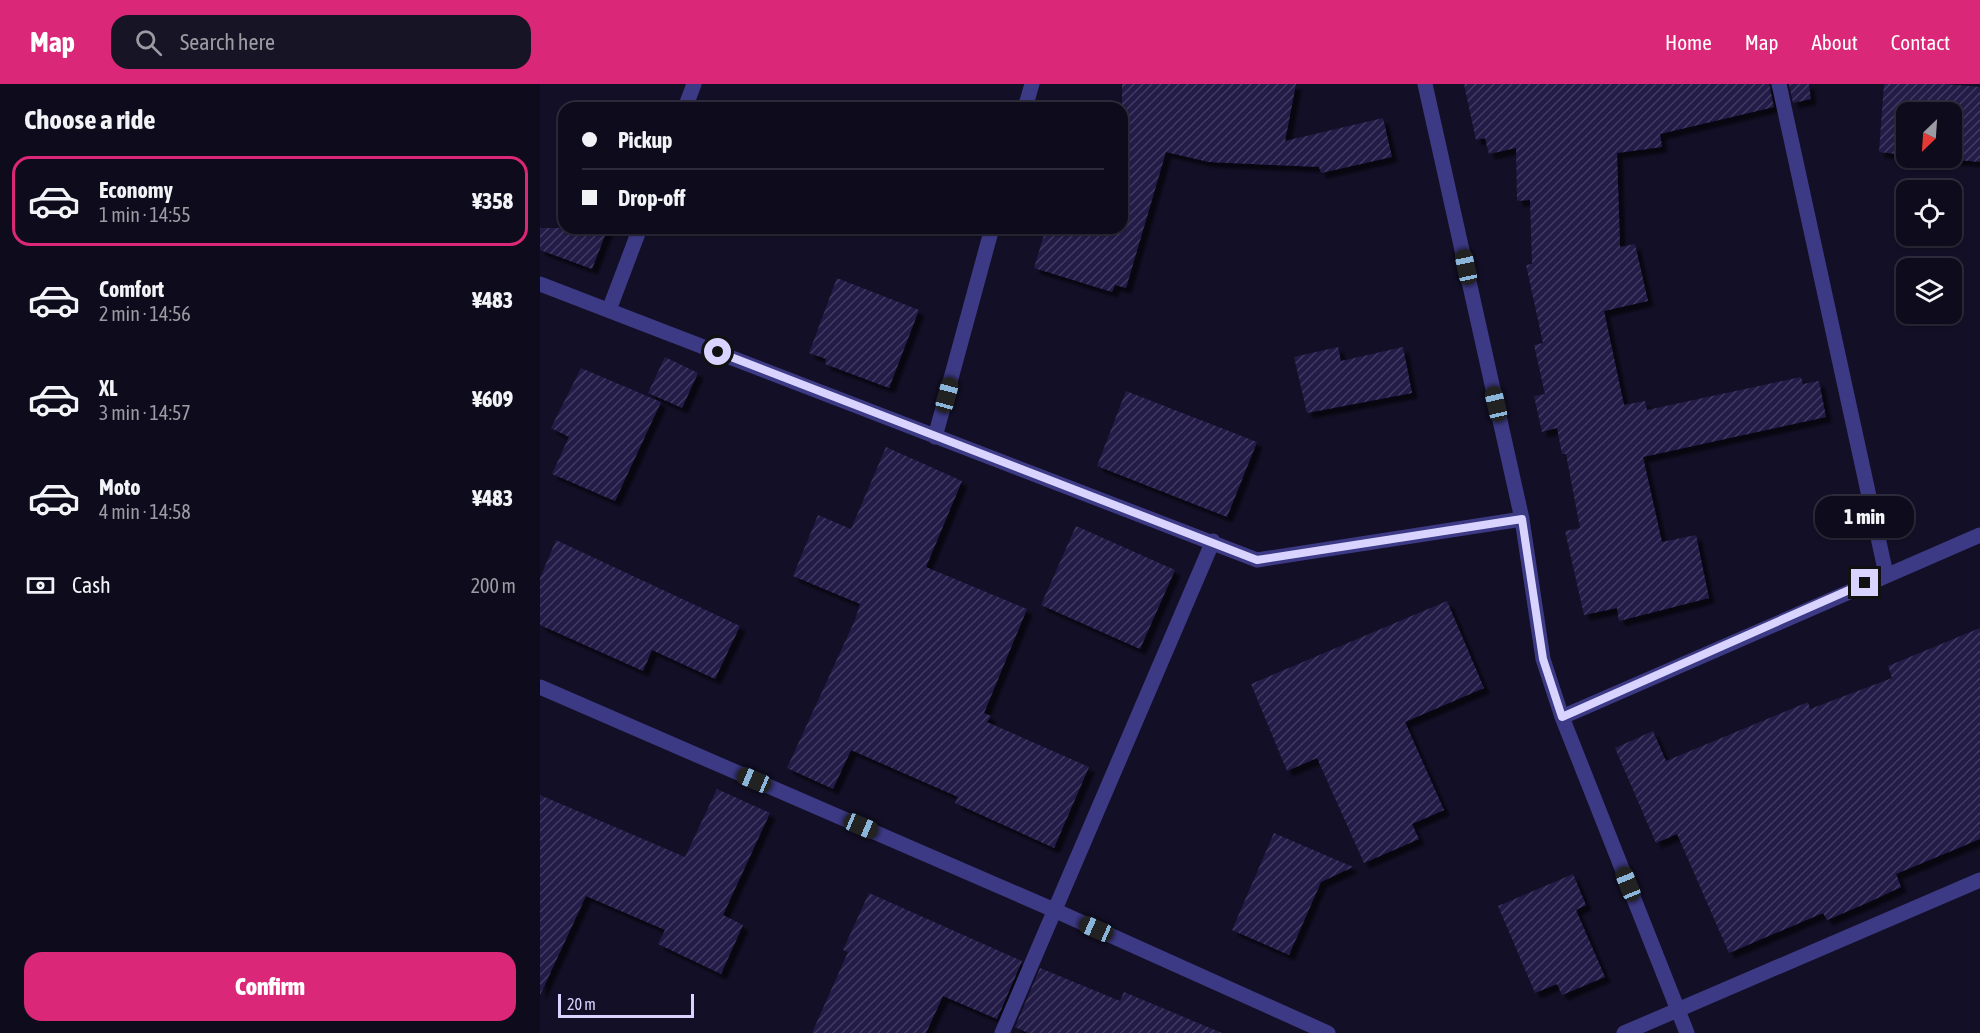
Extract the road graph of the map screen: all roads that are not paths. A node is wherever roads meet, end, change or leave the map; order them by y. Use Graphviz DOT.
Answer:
graph roads {
  1 [pos="694,84"];
  2 [pos="1032,84"];
  3 [pos="1425,84"];
  4 [pos="1779,84"];
  5 [pos="687,102"];
  6 [pos="1027,102"];
  7 [pos="638,234"];
  8 [pos="990,234"];
  9 [pos="540,284"];
  10 [pos="609,310"];
  11 [pos="935,437"];
  12 [pos="1522,519"];
  13 [pos="1980,535"];
  14 [pos="1213,541"];
  15 [pos="1886,574"];
  16 [pos="540,687"];
  17 [pos="1562,717"];
  18 [pos="1980,880"];
  19 [pos="1054,910"];
  20 [pos="1677,1009"];
  21 [pos="1002,1033"];
  22 [pos="1328,1033"];
  23 [pos="1624,1033"];
  24 [pos="1687,1033"];
  1 -- 5 [label="street"];
  2 -- 6 [label="street"];
  3 -- 12 [label="street"];
  4 -- 15 [label="street"];
  7 -- 10 [label="street"];
  8 -- 11 [label="street"];
  9 -- 10 [label="street"];
  10 -- 11 [label="street"];
  11 -- 14 [label="street"];
  12 -- 14 [label="street"];
  12 -- 17 [label="street"];
  13 -- 15 [label="street"];
  14 -- 19 [label="street"];
  15 -- 17 [label="street"];
  16 -- 19 [label="street"];
  17 -- 20 [label="street"];
  18 -- 20 [label="street"];
  19 -- 21 [label="street"];
  19 -- 22 [label="street"];
  20 -- 23 [label="street"];
  20 -- 24 [label="street"];
}
